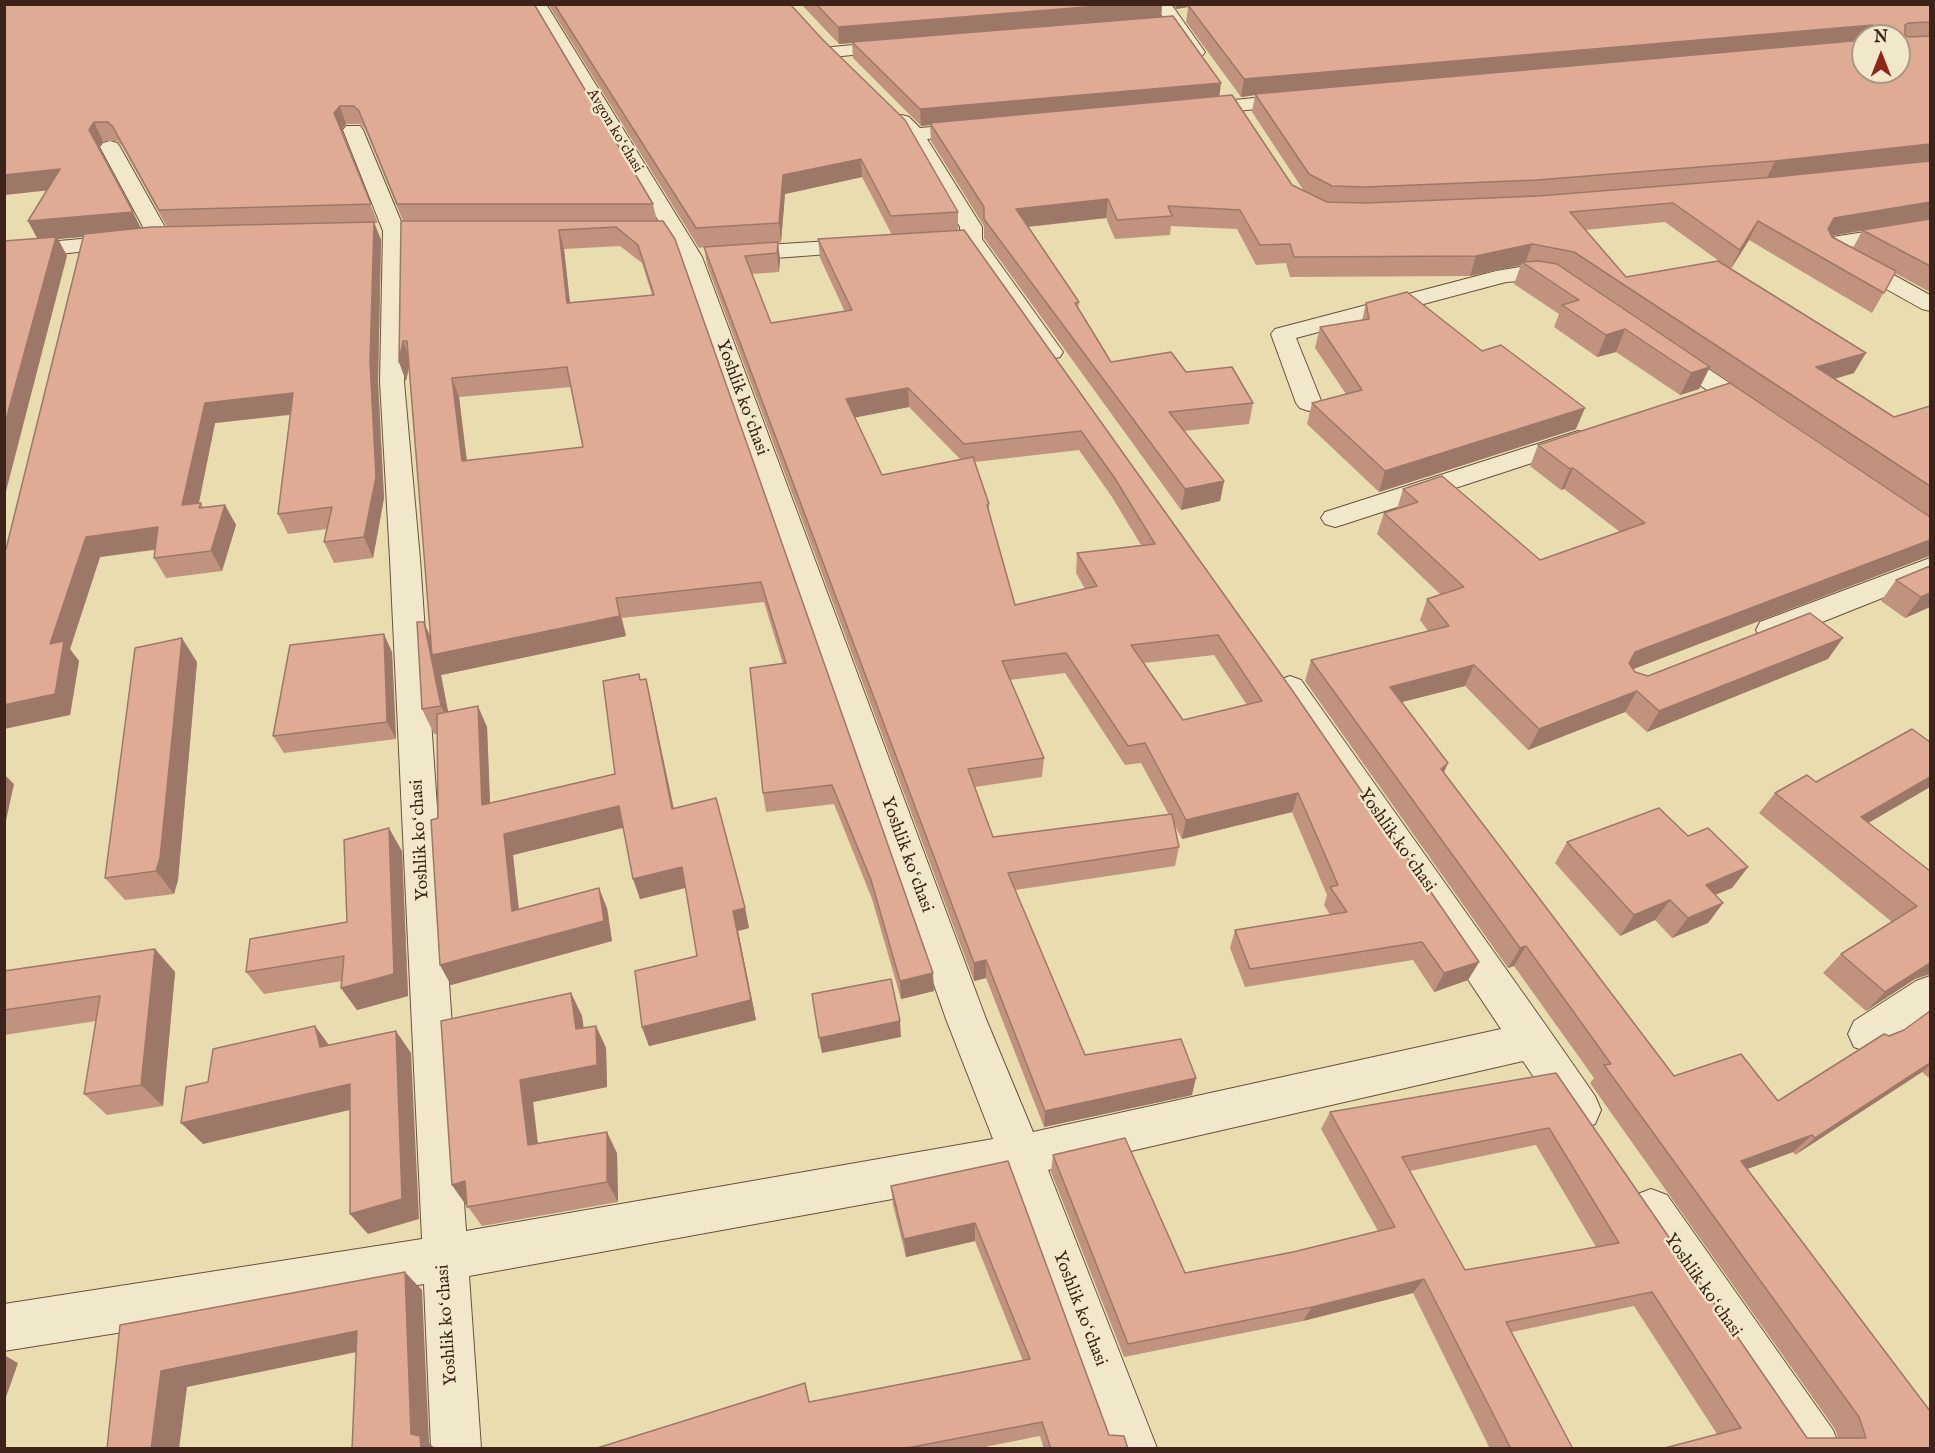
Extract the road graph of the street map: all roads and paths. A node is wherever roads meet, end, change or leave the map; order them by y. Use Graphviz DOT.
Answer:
graph roads {
  1 [pos="538,4"];
  2 [pos="1195,14"];
  3 [pos="1169,15"];
  4 [pos="1152,26"];
  5 [pos="912,45"];
  6 [pos="849,68"];
  7 [pos="1209,69"];
  8 [pos="1222,88"];
  9 [pos="1318,98"];
  10 [pos="1236,106"];
  11 [pos="890,109"];
  12 [pos="1176,111"];
  13 [pos="1248,125"];
  14 [pos="987,128"];
  15 [pos="353,130"];
  16 [pos="915,134"];
  17 [pos="110,147"];
  18 [pos="1930,228"];
  19 [pos="651,231"];
  20 [pos="160,238"];
  21 [pos="183,238"];
  22 [pos="683,244"];
  23 [pos="877,245"];
  24 [pos="4,253"];
  25 [pos="1578,292"];
  26 [pos="1930,304"];
  27 [pos="1647,339"];
  28 [pos="1066,374"];
  29 [pos="1725,391"];
  30 [pos="1692,402"];
  31 [pos="1308,403"];
  32 [pos="1774,425"];
  33 [pos="1603,431"];
  34 [pos="1335,518"];
  35 [pos="1930,568"];
  36 [pos="1744,640"];
  37 [pos="1272,662"];
  38 [pos="1930,993"];
  39 [pos="1869,1034"];
  40 [pos="1533,1040"];
  41 [pos="1599,1136"];
  42 [pos="1021,1155"];
  43 [pos="1632,1185"];
  44 [pos="444,1258"];
  45 [pos="4,1328"];
  46 [pos="456,1449"];
  47 [pos="1132,1449"];
  48 [pos="1815,1449"];
  1 -- 22 [label="street, Avgon koʻchasi"];
  2 -- 3 [label="street"];
  3 -- 4 [label="street"];
  3 -- 7 [label="street"];
  5 -- 6 [label="street"];
  8 -- 10 [label="street"];
  9 -- 10 [label="street"];
  10 -- 12 [label="street"];
  10 -- 13 [label="street"];
  11 -- 16 [label="street"];
  14 -- 16 [label="street"];
  15 -- 44 [label="street, Yoshlik koʻchasi"];
  16 -- 28 [label="street"];
  17 -- 20 [label="street"];
  18 -- 26 [label="street"];
  19 -- 22 [label="street"];
  20 -- 21 [label="street"];
  20 -- 24 [label="street"];
  22 -- 23 [label="street"];
  22 -- 42 [label="street, Yoshlik koʻchasi"];
  25 -- 31 [label="street"];
  27 -- 29 [label="street"];
  29 -- 30 [label="street"];
  29 -- 32 [label="street"];
  33 -- 34 [label="street"];
  35 -- 36 [label="street"];
  37 -- 40 [label="street, Yoshlik koʻchasi"];
  38 -- 39 [label="street"];
  40 -- 41 [label="street, Yoshlik koʻchasi"];
  40 -- 42 [label="street"];
  42 -- 44 [label="street"];
  42 -- 47 [label="street, Yoshlik koʻchasi"];
  43 -- 48 [label="street, Yoshlik koʻchasi"];
  44 -- 45 [label="street"];
  44 -- 46 [label="street, Yoshlik koʻchasi"];
}
